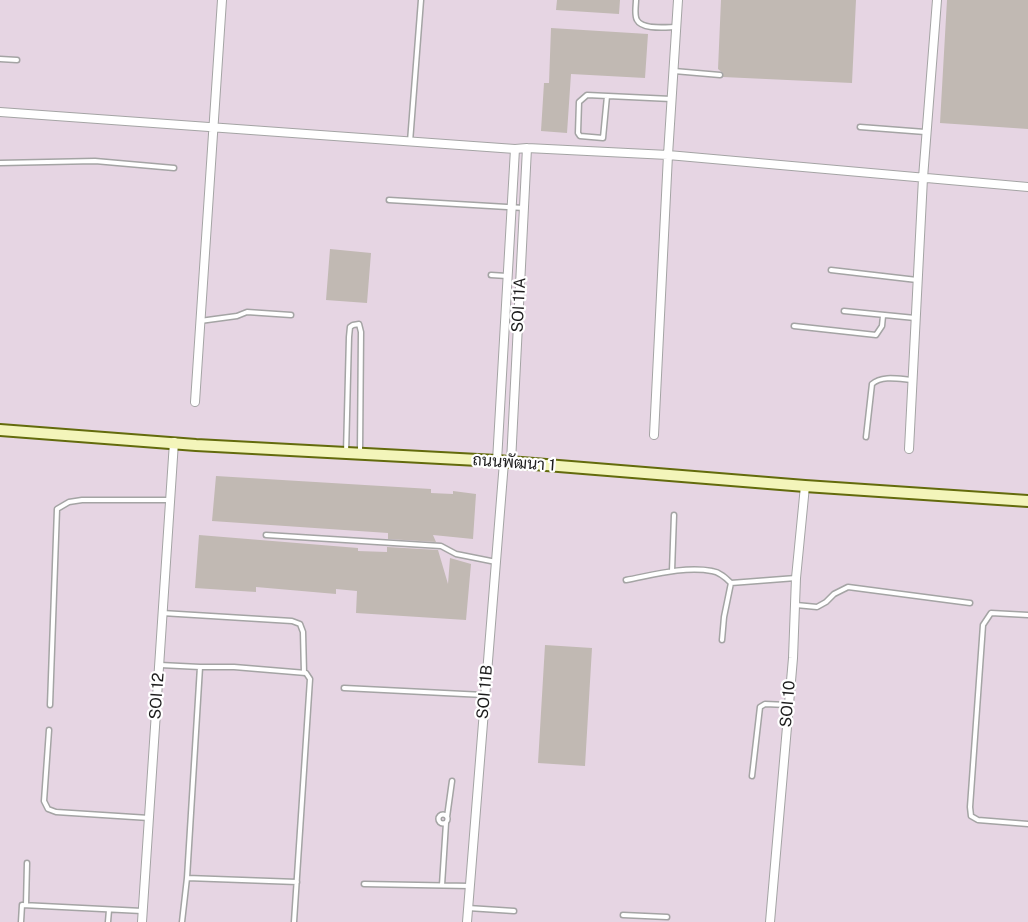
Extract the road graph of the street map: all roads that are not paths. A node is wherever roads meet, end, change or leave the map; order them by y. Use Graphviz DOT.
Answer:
graph roads {
  1 [pos="222,0"];
  2 [pos="421,0"];
  3 [pos="636,0"];
  4 [pos="678,0"];
  5 [pos="936,0"];
  6 [pos="676,27"];
  7 [pos="0,59"];
  8 [pos="17,60"];
  9 [pos="674,71"];
  10 [pos="720,75"];
  11 [pos="607,96"];
  12 [pos="672,99"];
  13 [pos="0,112"];
  14 [pos="860,127"];
  15 [pos="212,129"];
  16 [pos="926,132"];
  17 [pos="410,142"];
  18 [pos="527,148"];
  19 [pos="515,149"];
  20 [pos="668,155"];
  21 [pos="0,163"];
  22 [pos="174,168"];
  23 [pos="923,178"];
  24 [pos="1028,187"];
  25 [pos="389,200"];
  26 [pos="512,207"];
  27 [pos="524,208"];
  28 [pos="510,231"];
  29 [pos="523,233"];
  30 [pos="831,270"];
  31 [pos="491,275"];
  32 [pos="507,276"];
  33 [pos="918,280"];
  34 [pos="506,296"];
  35 [pos="520,297"];
  36 [pos="844,311"];
  37 [pos="291,315"];
  38 [pos="883,316"];
  39 [pos="916,318"];
  40 [pos="200,321"];
  41 [pos="794,326"];
  42 [pos="913,380"];
  43 [pos="195,402"];
  44 [pos="0,430"];
  45 [pos="654,435"];
  46 [pos="866,437"];
  47 [pos="174,442"];
  48 [pos="909,449"];
  49 [pos="346,454"];
  50 [pos="360,455"];
  51 [pos="504,462"];
  52 [pos="805,486"];
  53 [pos="170,500"];
  54 [pos="1028,501"];
  55 [pos="674,515"];
  56 [pos="266,535"];
  57 [pos="496,562"];
  58 [pos="672,571"];
  59 [pos="796,578"];
  60 [pos="626,580"];
  61 [pos="731,583"];
  62 [pos="970,603"];
  63 [pos="795,605"];
  64 [pos="162,614"];
  65 [pos="1028,615"];
  66 [pos="722,640"];
  67 [pos="159,665"];
  68 [pos="200,667"];
  69 [pos="304,673"];
  70 [pos="344,688"];
  71 [pos="485,695"];
  72 [pos="50,705"];
  73 [pos="788,705"];
  74 [pos="49,730"];
  75 [pos="752,776"];
  76 [pos="452,781"];
  77 [pos="447,817"];
  78 [pos="149,818"];
  79 [pos="446,824"];
  80 [pos="1028,824"];
  81 [pos="27,863"];
  82 [pos="187,878"];
  83 [pos="297,882"];
  84 [pos="364,884"];
  85 [pos="442,885"];
  86 [pos="470,886"];
  87 [pos="26,905"];
  88 [pos="468,908"];
  89 [pos="109,910"];
  90 [pos="143,911"];
  91 [pos="514,911"];
  92 [pos="622,915"];
  93 [pos="667,917"];
  94 [pos="21,922"];
  95 [pos="108,922"];
  96 [pos="142,922"];
  97 [pos="182,922"];
  98 [pos="294,922"];
  99 [pos="467,922"];
  100 [pos="770,922"];
  1 -- 15 [label="street"];
  2 -- 17 [label="lane"];
  3 -- 6 [label="lane"];
  4 -- 6 [label="street"];
  5 -- 16 [label="street"];
  6 -- 9 [label="street"];
  7 -- 8 [label="lane"];
  9 -- 10 [label="lane"];
  9 -- 12 [label="street"];
  11 -- 11 [label="lane"];
  11 -- 12 [label="lane"];
  12 -- 20 [label="street"];
  13 -- 15 [label="street"];
  14 -- 16 [label="lane"];
  15 -- 17 [label="street"];
  15 -- 40 [label="street"];
  16 -- 23 [label="street"];
  17 -- 19 [label="street"];
  18 -- 19 [label="street"];
  18 -- 20 [label="street"];
  18 -- 27 [label="street, SOI 11A"];
  19 -- 26 [label="street"];
  20 -- 23 [label="street"];
  20 -- 45 [label="street"];
  21 -- 22 [label="lane"];
  23 -- 24 [label="street"];
  23 -- 33 [label="street"];
  25 -- 26 [label="lane"];
  26 -- 27 [label="lane"];
  26 -- 28 [label="street"];
  27 -- 29 [label="street, SOI 11A"];
  28 -- 29 [label="street"];
  28 -- 32 [label="street"];
  29 -- 35 [label="street, SOI 11A"];
  30 -- 33 [label="lane"];
  31 -- 32 [label="lane"];
  32 -- 34 [label="street"];
  33 -- 39 [label="street"];
  34 -- 35 [label="street"];
  34 -- 51 [label="street"];
  35 -- 51 [label="street, SOI 11A"];
  36 -- 38 [label="lane"];
  37 -- 40 [label="lane"];
  38 -- 39 [label="lane"];
  38 -- 41 [label="lane"];
  39 -- 42 [label="street"];
  40 -- 43 [label="street"];
  42 -- 46 [label="lane"];
  42 -- 48 [label="street"];
  44 -- 47 [label="main road, ถนนพัฒนา 1"];
  47 -- 49 [label="main road, ถนนพัฒนา 1"];
  47 -- 53 [label="street, SOI 12"];
  49 -- 50 [label="main road, ถนนพัฒนา 1"];
  49 -- 50 [label="lane"];
  50 -- 51 [label="main road, ถนนพัฒนา 1"];
  51 -- 52 [label="main road, ถนนพัฒนา 1"];
  51 -- 57 [label="street, SOI 11B"];
  52 -- 54 [label="main road, ถนนพัฒนา 1"];
  52 -- 59 [label="street, SOI 10"];
  53 -- 64 [label="street, SOI 12"];
  53 -- 72 [label="lane"];
  55 -- 58 [label="lane"];
  56 -- 57 [label="lane"];
  57 -- 71 [label="street, SOI 11B"];
  58 -- 60 [label="lane"];
  58 -- 61 [label="lane"];
  59 -- 61 [label="lane"];
  59 -- 63 [label="street, SOI 10"];
  61 -- 66 [label="lane"];
  62 -- 63 [label="lane"];
  63 -- 73 [label="street, SOI 10"];
  64 -- 67 [label="street, SOI 12"];
  64 -- 69 [label="lane"];
  65 -- 80 [label="lane"];
  67 -- 68 [label="lane"];
  67 -- 78 [label="street, SOI 12"];
  68 -- 69 [label="lane"];
  68 -- 82 [label="lane"];
  69 -- 83 [label="lane"];
  70 -- 71 [label="lane"];
  71 -- 86 [label="street, SOI 11B"];
  73 -- 75 [label="lane"];
  73 -- 100 [label="street, SOI 10"];
  74 -- 78 [label="lane"];
  76 -- 77 [label="lane"];
  77 -- 79 [label="lane"];
  77 -- 79 [label="lane"];
  78 -- 90 [label="street, SOI 12"];
  79 -- 85 [label="lane"];
  81 -- 87 [label="lane"];
  82 -- 83 [label="lane"];
  82 -- 97 [label="lane"];
  83 -- 98 [label="lane"];
  84 -- 85 [label="lane"];
  85 -- 86 [label="lane"];
  86 -- 88 [label="street, SOI 11B"];
  87 -- 89 [label="lane"];
  87 -- 94 [label="lane"];
  88 -- 91 [label="lane"];
  88 -- 99 [label="street, SOI 11B"];
  89 -- 90 [label="lane"];
  89 -- 95 [label="lane"];
  90 -- 96 [label="street, SOI 12"];
  92 -- 93 [label="lane"];
}
